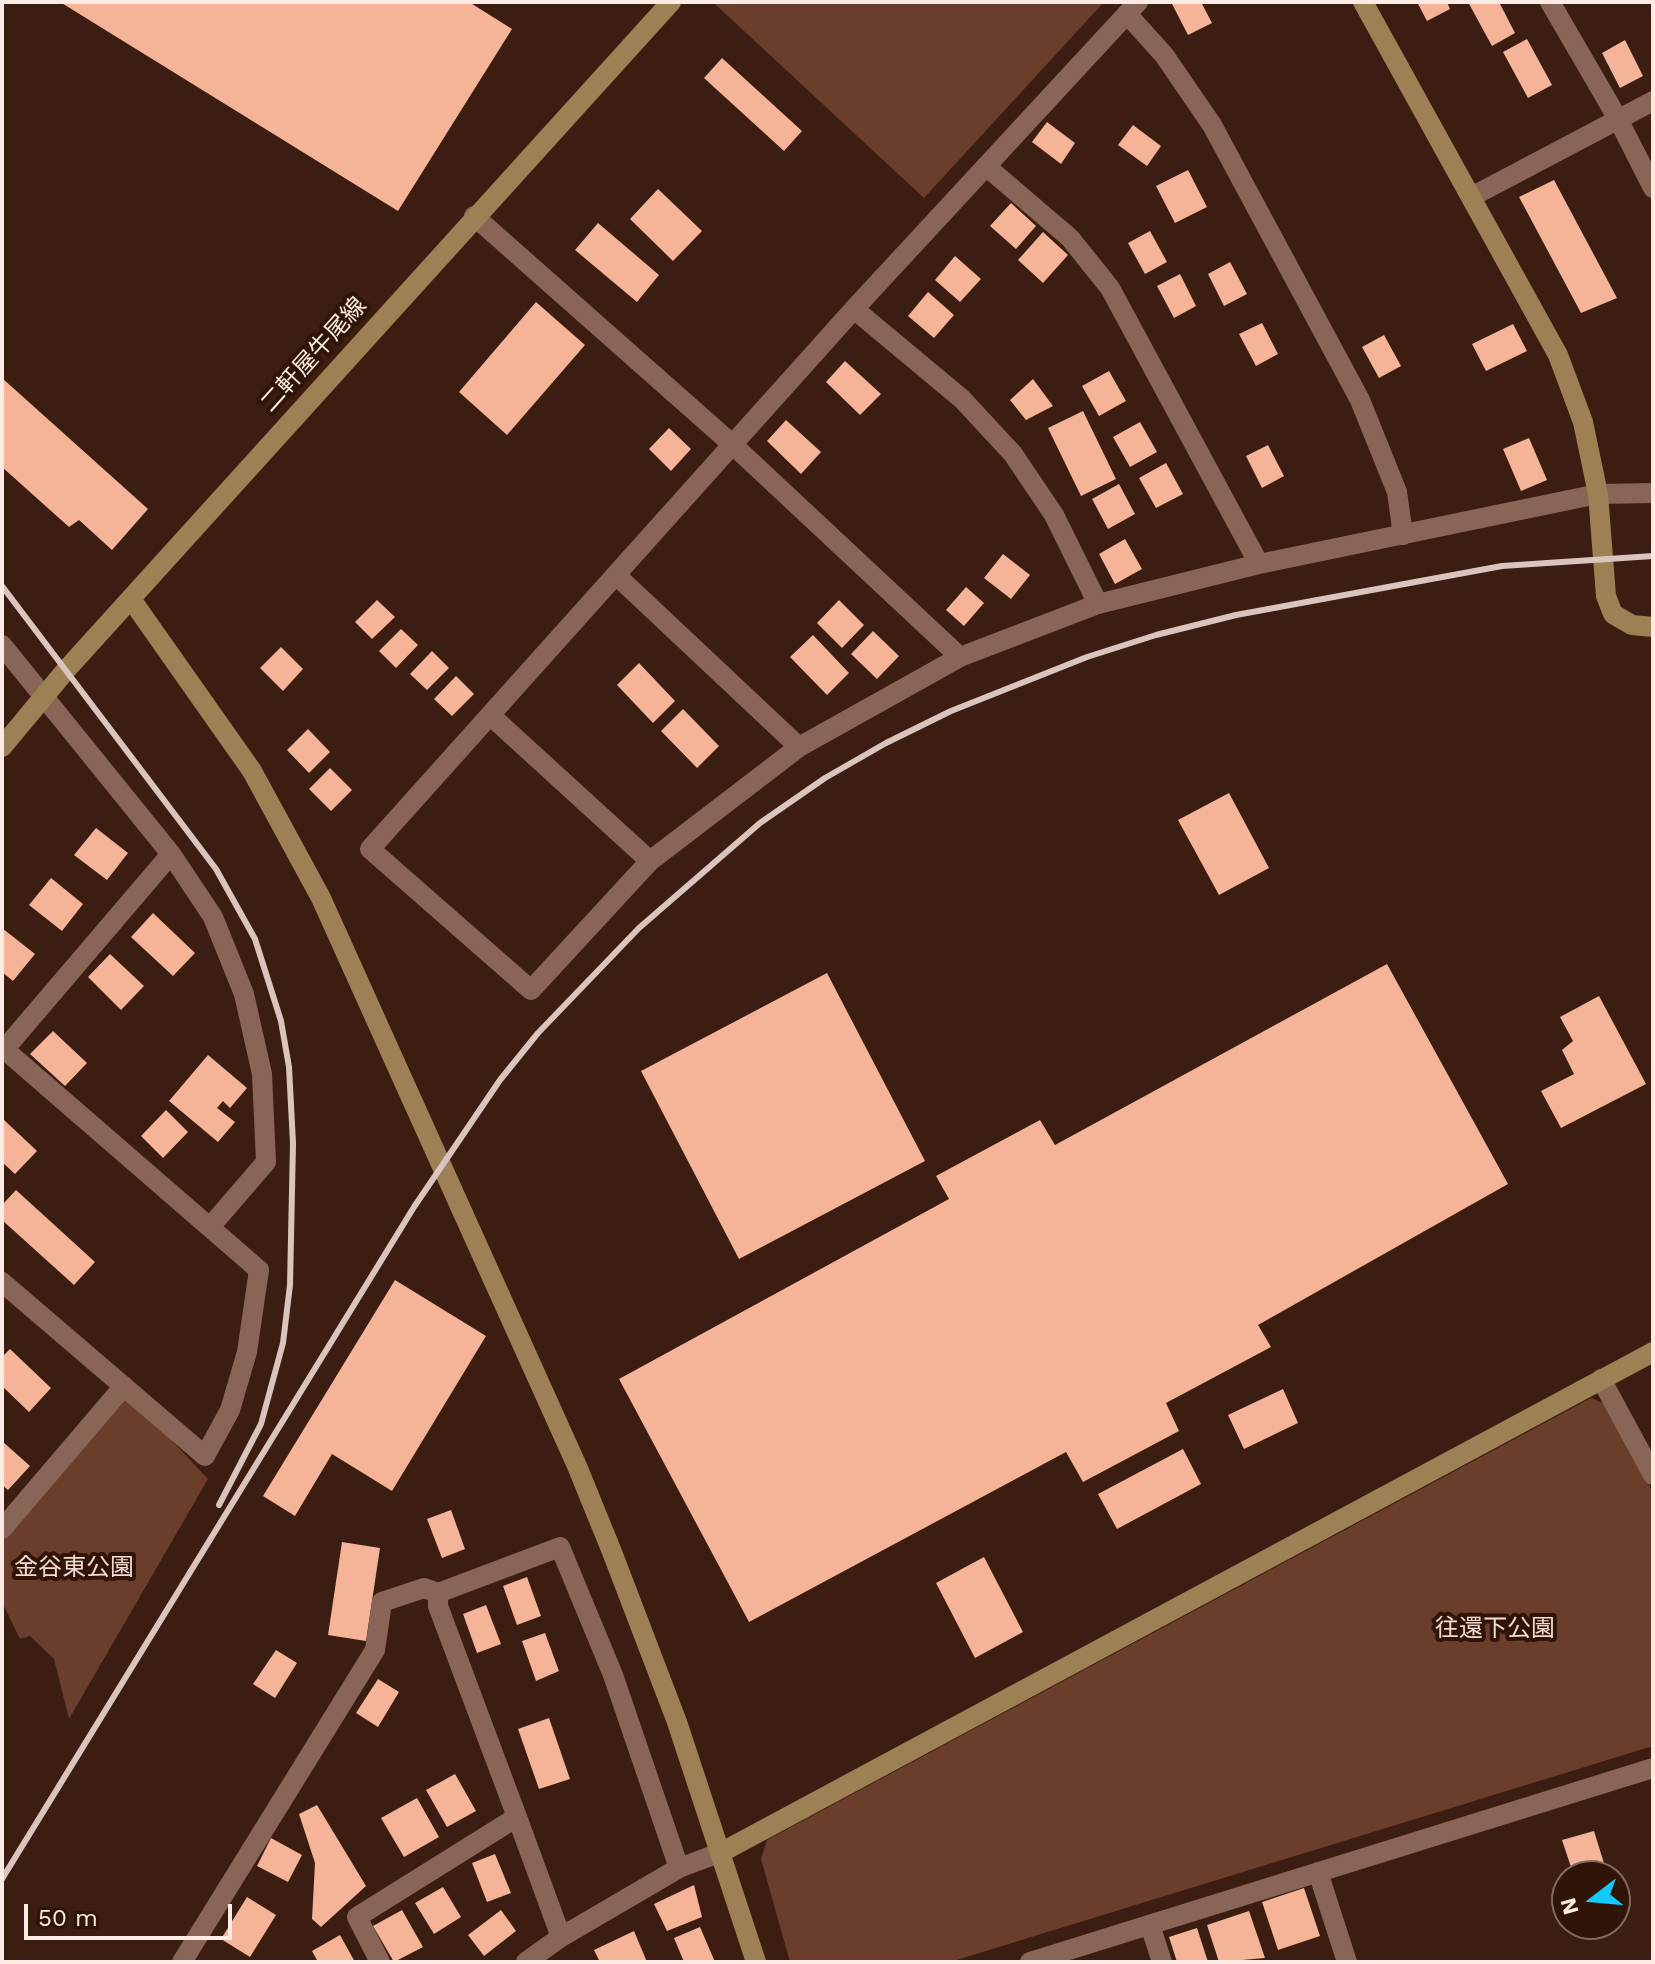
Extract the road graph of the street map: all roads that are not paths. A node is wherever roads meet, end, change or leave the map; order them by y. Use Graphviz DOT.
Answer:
graph roads {
  1 [pos="671,2"];
  2 [pos="1363,2"];
  3 [pos="1550,2"];
  4 [pos="1132,8"];
  5 [pos="1653,101"];
  6 [pos="1618,119"];
  7 [pos="987,167"];
  8 [pos="1653,188"];
  9 [pos="1473,196"];
  10 [pos="474,216"];
  11 [pos="854,309"];
  12 [pos="733,445"];
  13 [pos="1653,493"];
  14 [pos="1598,494"];
  15 [pos="1403,535"];
  16 [pos="1259,564"];
  17 [pos="616,575"];
  18 [pos="131,599"];
  19 [pos="1098,604"];
  20 [pos="1653,627"];
  21 [pos="2,645"];
  22 [pos="960,657"];
  23 [pos="45,696"];
  24 [pos="490,715"];
  25 [pos="2,747"];
  26 [pos="799,747"];
  27 [pos="171,854"];
  28 [pos="650,861"];
  29 [pos="3,1050"];
  30 [pos="210,1227"];
  31 [pos="2,1282"];
  32 [pos="1653,1352"];
  33 [pos="1601,1379"];
  34 [pos="124,1386"];
  35 [pos="1653,1475"];
  36 [pos="4,1522"];
  37 [pos="438,1593"];
  38 [pos="1653,1768"];
  39 [pos="517,1817"];
  40 [pos="722,1852"];
  41 [pos="679,1868"];
  42 [pos="1318,1872"];
  43 [pos="1150,1925"];
  44 [pos="561,1937"];
  45 [pos="182,1962"];
  46 [pos="380,1962"];
  47 [pos="526,1962"];
  48 [pos="756,1962"];
  49 [pos="1030,1962"];
  50 [pos="1162,1962"];
  51 [pos="1347,1962"];
  1 -- 10 [label="street, 二軒屋牛尾線"];
  2 -- 9 [label="street"];
  3 -- 6 [label="street"];
  4 -- 7 [label="street"];
  4 -- 15 [label="street"];
  5 -- 6 [label="street"];
  6 -- 8 [label="street"];
  6 -- 9 [label="street"];
  7 -- 11 [label="street"];
  7 -- 16 [label="street"];
  9 -- 14 [label="street"];
  10 -- 12 [label="street"];
  10 -- 18 [label="street, 二軒屋牛尾線"];
  11 -- 12 [label="street"];
  11 -- 19 [label="street"];
  12 -- 17 [label="street"];
  12 -- 22 [label="street"];
  13 -- 14 [label="street"];
  14 -- 15 [label="street"];
  14 -- 20 [label="street"];
  15 -- 16 [label="street"];
  16 -- 19 [label="street"];
  17 -- 24 [label="street"];
  17 -- 26 [label="street"];
  18 -- 23 [label="street, 二軒屋牛尾線"];
  18 -- 40 [label="street"];
  19 -- 22 [label="street"];
  21 -- 23 [label="street"];
  22 -- 26 [label="street"];
  23 -- 25 [label="street, 二軒屋牛尾線"];
  23 -- 27 [label="street"];
  24 -- 28 [label="street"];
  24 -- 28 [label="street"];
  26 -- 28 [label="street"];
  27 -- 29 [label="street"];
  27 -- 30 [label="street"];
  29 -- 30 [label="street"];
  30 -- 34 [label="street"];
  31 -- 34 [label="street"];
  32 -- 33 [label="street"];
  33 -- 35 [label="street"];
  33 -- 40 [label="street"];
  34 -- 36 [label="street"];
  37 -- 39 [label="street"];
  37 -- 41 [label="street"];
  37 -- 45 [label="street"];
  38 -- 42 [label="street"];
  39 -- 44 [label="street"];
  39 -- 46 [label="street"];
  40 -- 41 [label="street"];
  40 -- 48 [label="street"];
  41 -- 44 [label="street"];
  42 -- 43 [label="street"];
  42 -- 51 [label="street"];
  43 -- 49 [label="street"];
  43 -- 50 [label="street"];
  44 -- 47 [label="street"];
}
